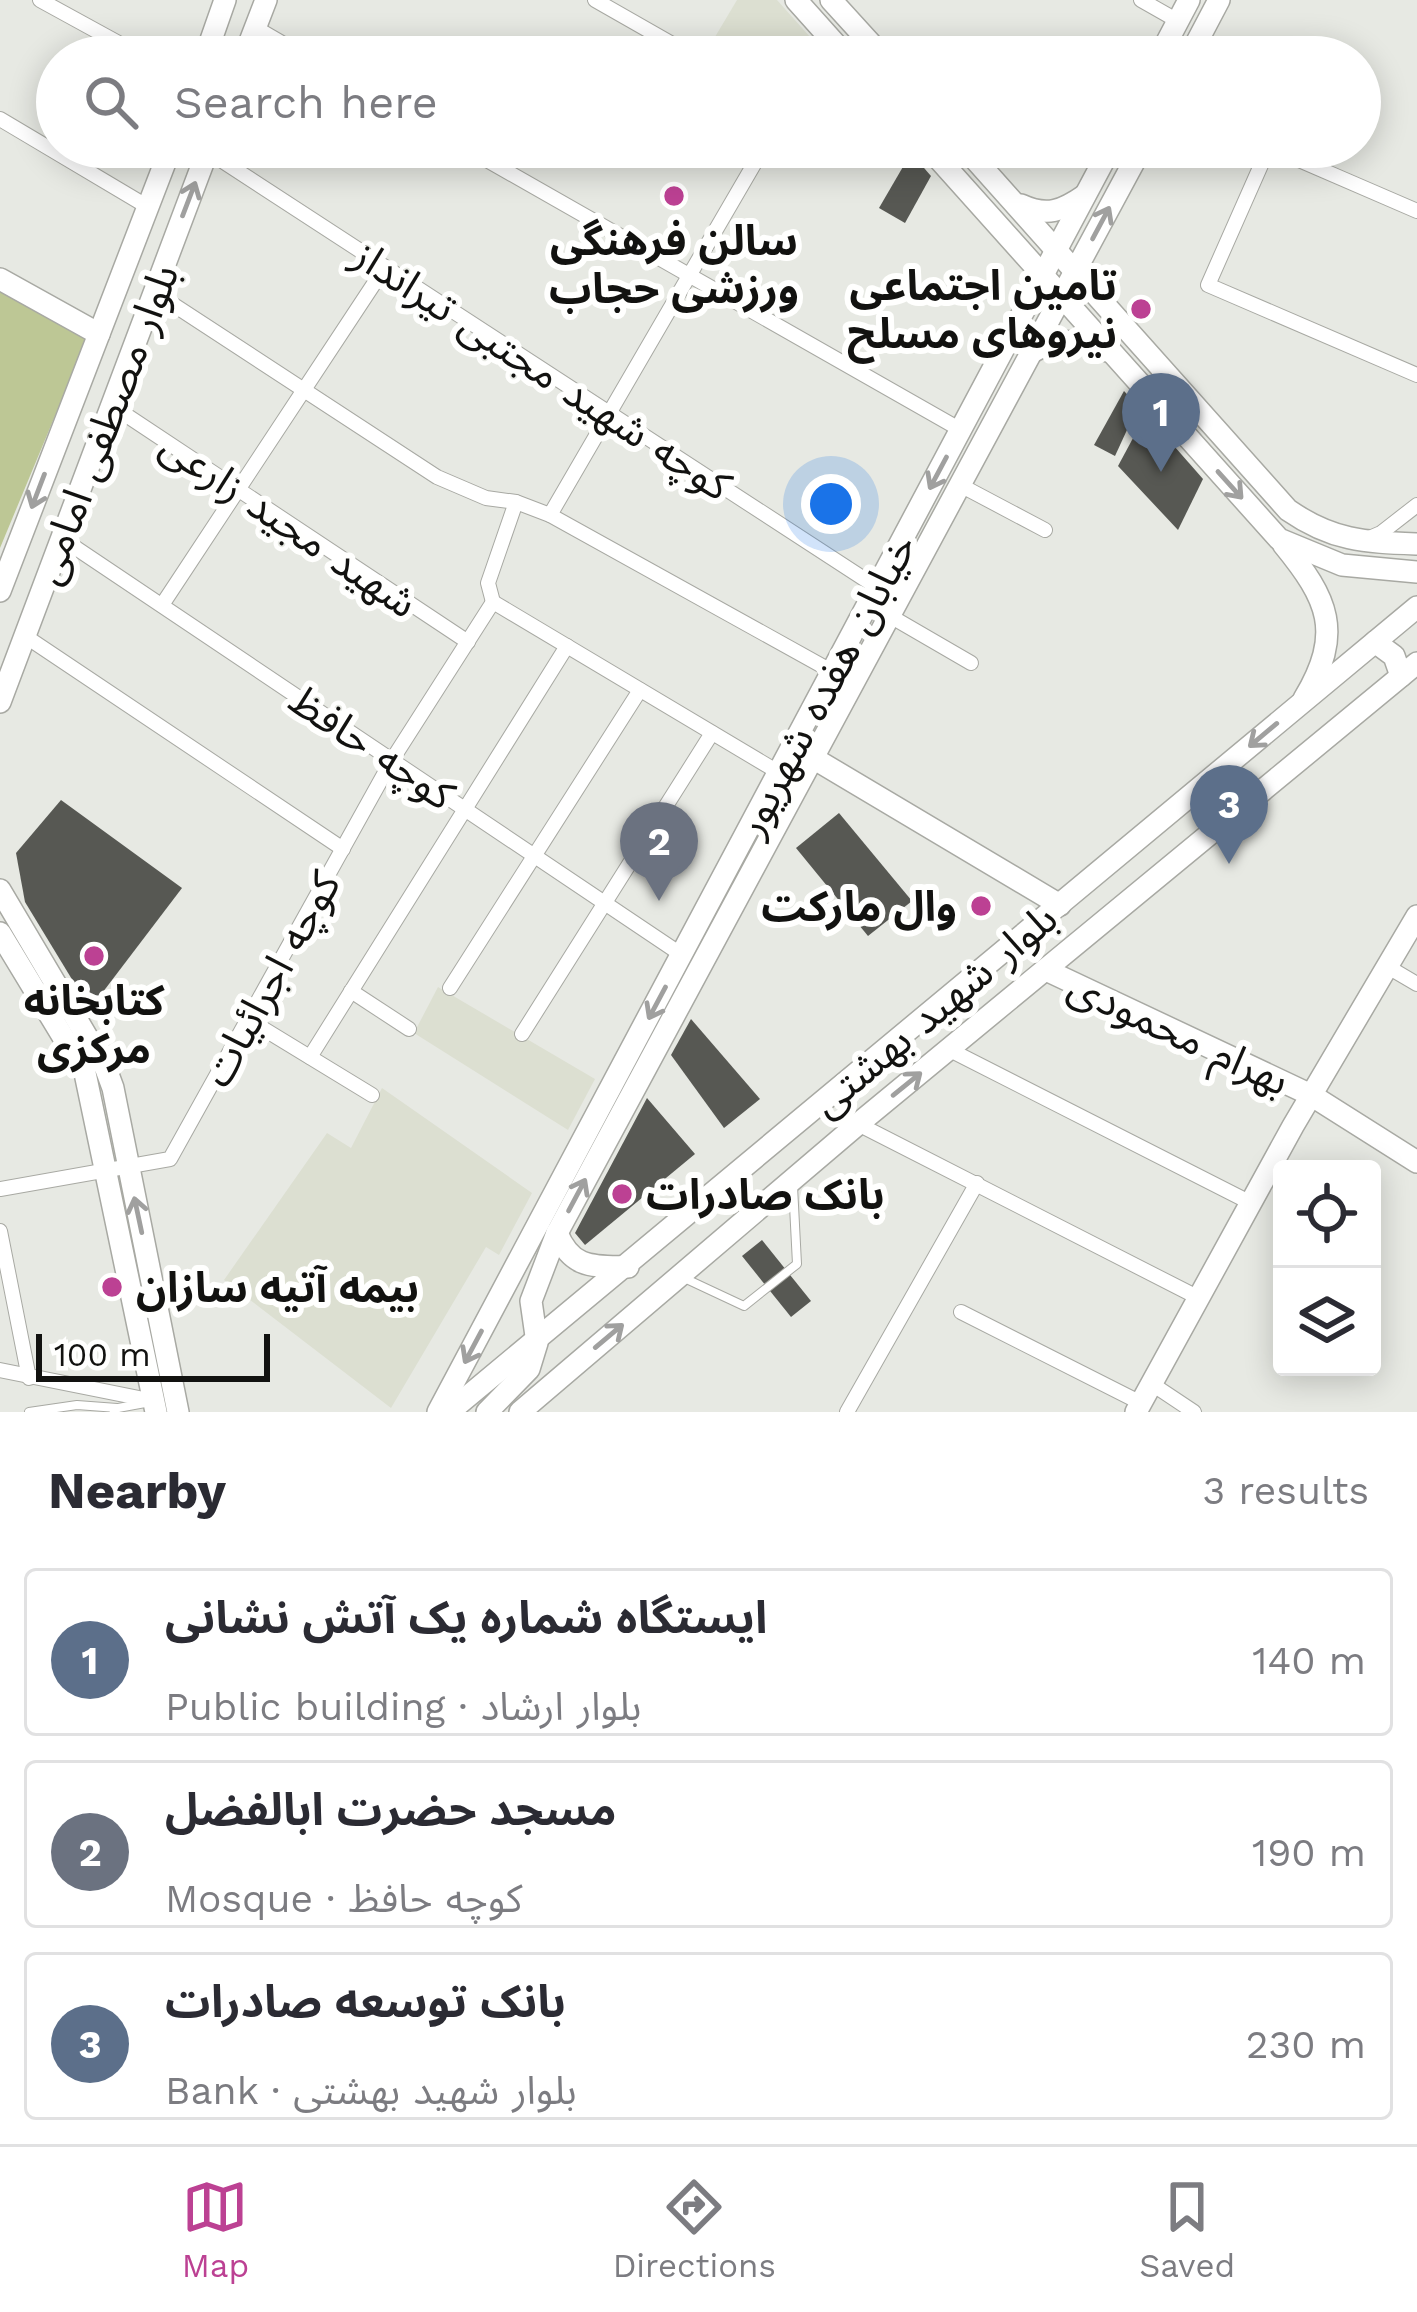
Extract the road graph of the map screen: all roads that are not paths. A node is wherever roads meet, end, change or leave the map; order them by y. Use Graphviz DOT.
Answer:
graph roads {
  1 [pos="40,0"];
  2 [pos="225,0"];
  3 [pos="266,0"];
  4 [pos="595,0"];
  5 [pos="796,0"];
  6 [pos="831,0"];
  7 [pos="1141,0"];
  8 [pos="1189,0"];
  9 [pos="1219,0"];
  10 [pos="1178,21"];
  11 [pos="256,28"];
  12 [pos="106,36"];
  13 [pos="212,36"];
  14 [pos="253,36"];
  15 [pos="270,36"];
  16 [pos="658,36"];
  17 [pos="829,36"];
  18 [pos="864,36"];
  19 [pos="1170,36"];
  20 [pos="1200,36"];
  21 [pos="0,119"];
  22 [pos="36,140"];
  23 [pos="83,168"];
  24 [pos="163,168"];
  25 [pos="201,168"];
  26 [pos="236,168"];
  27 [pos="501,168"];
  28 [pos="752,168"];
  29 [pos="947,168"];
  30 [pos="983,168"];
  31 [pos="1100,168"];
  32 [pos="1131,168"];
  33 [pos="1260,168"];
  34 [pos="1318,168"];
  35 [pos="1085,195"];
  36 [pos="1013,202"];
  37 [pos="148,206"];
  38 [pos="1417,211"];
  39 [pos="1056,250"];
  40 [pos="385,268"];
  41 [pos="1075,272"];
  42 [pos="689,275"];
  43 [pos="1044,276"];
  44 [pos="0,279"];
  45 [pos="154,292"];
  46 [pos="1062,297"];
  47 [pos="99,334"];
  48 [pos="1034,351"];
  49 [pos="1110,352"];
  50 [pos="1417,375"];
  51 [pos="304,390"];
  52 [pos="111,405"];
  53 [pos="609,414"];
  54 [pos="1206,418"];
  55 [pos="961,430"];
  56 [pos="1186,435"];
  57 [pos="960,485"];
  58 [pos="238,490"];
  59 [pos="516,502"];
  60 [pos="1417,505"];
  61 [pos="550,515"];
  62 [pos="1045,530"];
  63 [pos="62,538"];
  64 [pos="1279,539"];
  65 [pos="1359,542"];
  66 [pos="1417,544"];
  67 [pos="1417,572"];
  68 [pos="877,589"];
  69 [pos="0,591"];
  70 [pos="493,602"];
  71 [pos="162,605"];
  72 [pos="1417,607"];
  73 [pos="894,608"];
  74 [pos="25,636"];
  75 [pos="468,642"];
  76 [pos="1375,642"];
  77 [pos="566,646"];
  78 [pos="971,663"];
  79 [pos="1409,670"];
  80 [pos="833,672"];
  81 [pos="640,690"];
  82 [pos="0,702"];
  83 [pos="1301,703"];
  84 [pos="712,733"];
  85 [pos="813,758"];
  86 [pos="392,760"];
  87 [pos="778,772"];
  88 [pos="465,809"];
  89 [pos="343,849"];
  90 [pos="534,856"];
  91 [pos="0,876"];
  92 [pos="0,890"];
  93 [pos="604,903"];
  94 [pos="1060,905"];
  95 [pos="1417,916"];
  96 [pos="7,943"];
  97 [pos="682,955"];
  98 [pos="1388,967"];
  99 [pos="1046,970"];
  100 [pos="1417,984"];
  101 [pos="450,988"];
  102 [pos="352,991"];
  103 [pos="249,1020"];
  104 [pos="409,1029"];
  105 [pos="521,1034"];
  106 [pos="950,1050"];
  107 [pos="310,1057"];
  108 [pos="372,1095"];
  109 [pos="1311,1096"];
  110 [pos="858,1124"];
  111 [pos="1417,1162"];
  112 [pos="116,1167"];
  113 [pos="793,1181"];
  114 [pos="977,1184"];
  115 [pos="0,1189"];
  116 [pos="1251,1203"];
  117 [pos="0,1231"];
  118 [pos="557,1232"];
  119 [pos="628,1267"];
  120 [pos="681,1276"];
  121 [pos="1201,1299"];
  122 [pos="961,1312"];
  123 [pos="537,1343"];
  124 [pos="0,1370"];
  125 [pos="29,1378"];
  126 [pos="1143,1400"];
  127 [pos="155,1407"];
  128 [pos="112,1411"];
  129 [pos="29,1412"];
  130 [pos="178,1412"];
  131 [pos="437,1412"];
  132 [pos="449,1412"];
  133 [pos="487,1412"];
  134 [pos="520,1412"];
  135 [pos="847,1412"];
  136 [pos="1194,1412"];
  1 -- 12 [label="street"];
  2 -- 13 [label="main road"];
  3 -- 11 [label="main road"];
  4 -- 16 [label="street"];
  5 -- 17 [label="main road"];
  6 -- 18 [label="main road"];
  7 -- 10 [label="street"];
  8 -- 10 [label="main road"];
  9 -- 20 [label="main road"];
  10 -- 19 [label="main road"];
  11 -- 14 [label="main road"];
  11 -- 15 [label="street"];
  21 -- 22 [label="street"];
  23 -- 37 [label="street"];
  24 -- 37 [label="main road, بلوار مصطفی امامی"];
  45 -- 25 [label="main road, بلوار مصطفی امامی, one-way"];
  26 -- 40 [label="street, کوچه شهید مجتبی تیرانداز"];
  27 -- 42 [label="street"];
  28 -- 42 [label="street"];
  29 -- 43 [label="main road"];
  30 -- 36 [label="main road"];
  31 -- 35 [label="main road, خیابان هفده شهریور"];
  41 -- 32 [label="main road, خیابان هفده شهریور, one-way"];
  33 -- 50 [label="street"];
  34 -- 38 [label="street"];
  35 -- 36 [label="main road"];
  35 -- 39 [label="main road, خیابان هفده شهریور"];
  36 -- 39 [label="main road"];
  37 -- 47 [label="main road, بلوار مصطفی امامی"];
  39 -- 41 [label="main road"];
  39 -- 43 [label="main road, خیابان هفده شهریور"];
  40 -- 51 [label="street"];
  40 -- 53 [label="street, کوچه شهید مجتبی تیرانداز"];
  41 -- 46 [label="main road, خیابان هفده شهریور"];
  41 -- 54 [label="main road"];
  42 -- 53 [label="street"];
  42 -- 55 [label="street"];
  43 -- 46 [label="main road"];
  43 -- 55 [label="main road, خیابان هفده شهریور"];
  44 -- 47 [label="main road"];
  45 -- 51 [label="street"];
  45 -- 52 [label="main road, بلوار مصطفی امامی"];
  46 -- 48 [label="main road, خیابان هفده شهریور"];
  46 -- 49 [label="main road"];
  47 -- 69 [label="main road, بلوار مصطفی امامی, one-way"];
  48 -- 49 [label="main road"];
  48 -- 57 [label="main road, خیابان هفده شهریور"];
  49 -- 56 [label="main road"];
  51 -- 58 [label="street"];
  51 -- 59 [label="street"];
  52 -- 58 [label="street, شهید مجید زارعی"];
  52 -- 63 [label="main road, بلوار مصطفی امامی"];
  53 -- 61 [label="street"];
  53 -- 68 [label="street, کوچه شهید مجتبی تیرانداز"];
  54 -- 56 [label="main road"];
  54 -- 65 [label="main road"];
  55 -- 68 [label="main road, خیابان هفده شهریور, one-way"];
  56 -- 64 [label="main road, one-way"];
  57 -- 62 [label="street"];
  57 -- 73 [label="main road, خیابان هفده شهریور"];
  58 -- 71 [label="street"];
  58 -- 75 [label="street, شهید مجید زارعی"];
  59 -- 61 [label="street"];
  59 -- 70 [label="street"];
  60 -- 65 [label="street"];
  61 -- 80 [label="street"];
  63 -- 71 [label="street, کوچه حافظ"];
  63 -- 74 [label="main road, بلوار مصطفی امامی"];
  64 -- 67 [label="main road"];
  64 -- 83 [label="main road"];
  65 -- 66 [label="main road"];
  68 -- 73 [label="street, کوچه شهید مجتبی تیرانداز"];
  68 -- 80 [label="main road, خیابان هفده شهریور"];
  70 -- 75 [label="street, کوچه اجرائیات"];
  70 -- 77 [label="street"];
  71 -- 86 [label="street, کوچه حافظ"];
  72 -- 76 [label="main road, بلوار شهید بهشتی"];
  73 -- 78 [label="street, کوچه شهید مجتبی تیرانداز"];
  73 -- 85 [label="main road, خیابان هفده شهریور"];
  74 -- 82 [label="main road, بلوار مصطفی امامی"];
  74 -- 89 [label="street"];
  75 -- 86 [label="street, کوچه اجرائیات"];
  76 -- 79 [label="main road"];
  76 -- 83 [label="main road, بلوار شهید بهشتی"];
  77 -- 81 [label="street"];
  77 -- 88 [label="street"];
  79 -- 99 [label="main road, بلوار شهید بهشتی"];
  80 -- 87 [label="main road, خیابان هفده شهریور"];
  81 -- 84 [label="street"];
  81 -- 90 [label="street"];
  83 -- 94 [label="main road, بلوار شهید بهشتی, one-way"];
  84 -- 87 [label="street"];
  84 -- 93 [label="street"];
  85 -- 94 [label="main road"];
  118 -- 85 [label="main road, خیابان هفده شهریور, one-way"];
  86 -- 88 [label="street, کوچه حافظ"];
  86 -- 89 [label="street, کوچه اجرائیات"];
  87 -- 97 [label="main road, خیابان هفده شهریور"];
  88 -- 90 [label="street, کوچه حافظ"];
  88 -- 102 [label="street"];
  89 -- 103 [label="street, کوچه اجرائیات"];
  90 -- 93 [label="street, کوچه حافظ"];
  90 -- 101 [label="street"];
  91 -- 96 [label="main road"];
  92 -- 96 [label="main road"];
  93 -- 97 [label="street, کوچه حافظ"];
  93 -- 105 [label="street"];
  94 -- 119 [label="main road, بلوار شهید بهشتی"];
  95 -- 98 [label="main road"];
  96 -- 112 [label="main road"];
  97 -- 131 [label="main road, خیابان هفده شهریور, one-way"];
  98 -- 100 [label="street"];
  98 -- 109 [label="main road"];
  99 -- 106 [label="main road, بلوار شهید بهشتی"];
  99 -- 109 [label="main road, بهرام محمودی"];
  102 -- 104 [label="street"];
  102 -- 107 [label="street"];
  103 -- 107 [label="street"];
  103 -- 112 [label="street, کوچه اجرائیات"];
  110 -- 106 [label="main road, بلوار شهید بهشتی, one-way"];
  106 -- 116 [label="street"];
  107 -- 108 [label="street"];
  109 -- 111 [label="main road, بهرام محمودی"];
  109 -- 116 [label="main road"];
  110 -- 113 [label="main road, بلوار شهید بهشتی"];
  110 -- 114 [label="street"];
  112 -- 115 [label="street"];
  112 -- 127 [label="main road"];
  130 -- 112 [label="main road, one-way"];
  113 -- 120 [label="main road, بلوار شهید بهشتی"];
  113 -- 120 [label="lane"];
  114 -- 121 [label="street"];
  114 -- 135 [label="street"];
  116 -- 121 [label="main road"];
  117 -- 125 [label="street"];
  118 -- 119 [label="main road"];
  118 -- 123 [label="main road, خیابان هفده شهریور"];
  119 -- 123 [label="main road, بلوار شهید بهشتی"];
  134 -- 120 [label="main road, بلوار شهید بهشتی, one-way"];
  121 -- 126 [label="main road"];
  122 -- 126 [label="street"];
  123 -- 132 [label="main road, بلوار شهید بهشتی"];
  123 -- 133 [label="main road"];
  124 -- 125 [label="street"];
  125 -- 127 [label="street"];
  126 -- 136 [label="street"];
  127 -- 128 [label="lane"];
  128 -- 129 [label="lane"];
}
